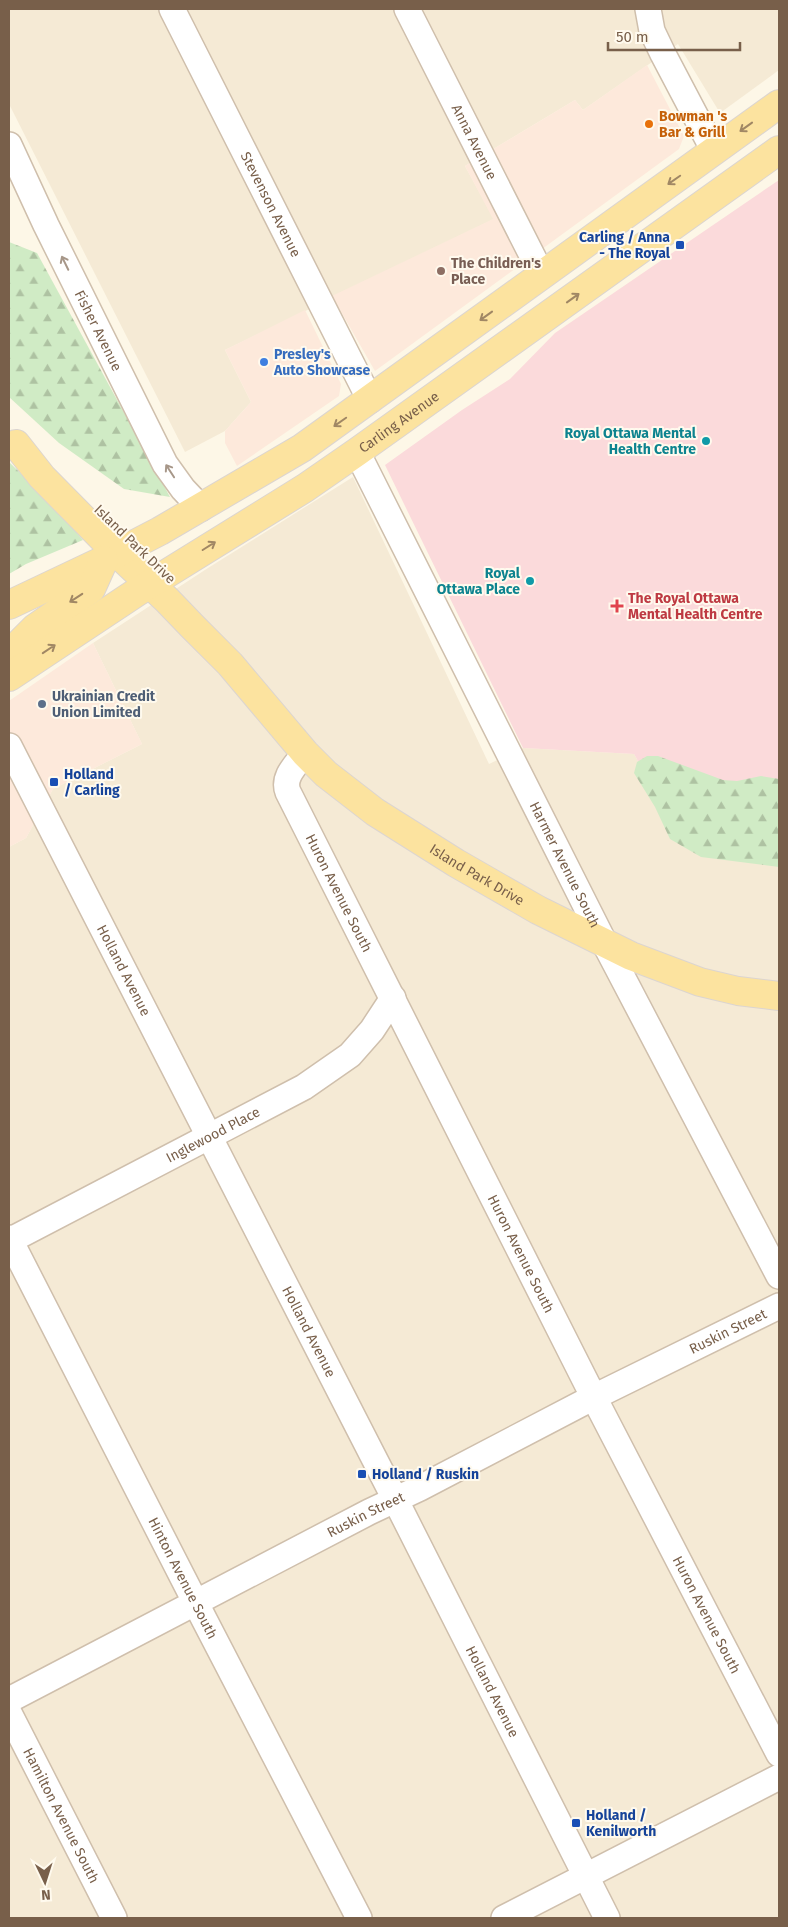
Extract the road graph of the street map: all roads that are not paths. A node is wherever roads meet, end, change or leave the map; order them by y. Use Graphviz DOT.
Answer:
graph roads {
  1 [pos="172,9"];
  2 [pos="407,9"];
  3 [pos="639,9"];
  4 [pos="650,20"];
  5 [pos="779,104"];
  6 [pos="9,145"];
  7 [pos="779,150"];
  8 [pos="714,151"];
  9 [pos="542,275"];
  10 [pos="512,297"];
  11 [pos="533,326"];
  12 [pos="370,400"];
  13 [pos="13,441"];
  14 [pos="357,452"];
  15 [pos="201,508"];
  16 [pos="119,552"];
  17 [pos="159,578"];
  18 [pos="9,605"];
  19 [pos="9,654"];
  20 [pos="9,677"];
  21 [pos="9,746"];
  22 [pos="305,754"];
  23 [pos="604,942"];
  24 [pos="779,996"];
  25 [pos="393,998"];
  26 [pos="210,1137"];
  27 [pos="9,1240"];
  28 [pos="779,1276"];
  29 [pos="779,1306"];
  30 [pos="594,1397"];
  31 [pos="395,1498"];
  32 [pos="195,1603"];
  33 [pos="9,1700"];
  34 [pos="9,1713"];
  35 [pos="779,1754"];
  36 [pos="779,1777"];
  37 [pos="586,1876"];
  38 [pos="114,1918"];
  39 [pos="359,1918"];
  40 [pos="504,1918"];
  41 [pos="607,1918"];
  1 -- 12 [label="street, Stevenson Avenue"];
  2 -- 9 [label="street, Anna Avenue"];
  3 -- 4 [label="street"];
  4 -- 8 [label="street"];
  5 -- 8 [label="main road, one-way"];
  15 -- 6 [label="street, Fisher Avenue, one-way"];
  11 -- 7 [label="main road, Carling Avenue, one-way"];
  8 -- 9 [label="main road, one-way"];
  9 -- 10 [label="main road"];
  10 -- 11 [label="main road"];
  10 -- 12 [label="main road, one-way"];
  11 -- 14 [label="main road, Carling Avenue"];
  12 -- 15 [label="main road, one-way"];
  13 -- 16 [label="main road, Island Park Drive"];
  17 -- 14 [label="main road, Carling Avenue, one-way"];
  14 -- 23 [label="street, Harmer Avenue South"];
  15 -- 16 [label="main road"];
  16 -- 17 [label="main road, Island Park Drive"];
  16 -- 18 [label="main road"];
  16 -- 19 [label="main road, one-way"];
  20 -- 17 [label="main road, Carling Avenue, one-way"];
  17 -- 22 [label="main road, Island Park Drive"];
  21 -- 26 [label="street, Holland Avenue"];
  22 -- 23 [label="main road, Island Park Drive"];
  22 -- 25 [label="street, Huron Avenue South"];
  23 -- 24 [label="main road, Island Park Drive"];
  23 -- 28 [label="street, Harmer Avenue South"];
  25 -- 26 [label="street, Inglewood Place"];
  25 -- 30 [label="street, Huron Avenue South"];
  26 -- 27 [label="street, Inglewood Place"];
  26 -- 31 [label="street, Holland Avenue"];
  27 -- 32 [label="street, Hinton Avenue South"];
  29 -- 30 [label="street, Ruskin Street"];
  30 -- 31 [label="street, Ruskin Street"];
  30 -- 35 [label="street, Huron Avenue South"];
  31 -- 32 [label="street, Ruskin Street"];
  31 -- 37 [label="street, Holland Avenue"];
  32 -- 33 [label="street, Ruskin Street"];
  32 -- 39 [label="street, Hinton Avenue South"];
  34 -- 38 [label="street, Hamilton Avenue South"];
  36 -- 37 [label="street"];
  37 -- 40 [label="street"];
  37 -- 41 [label="street, Holland Avenue"];
}
